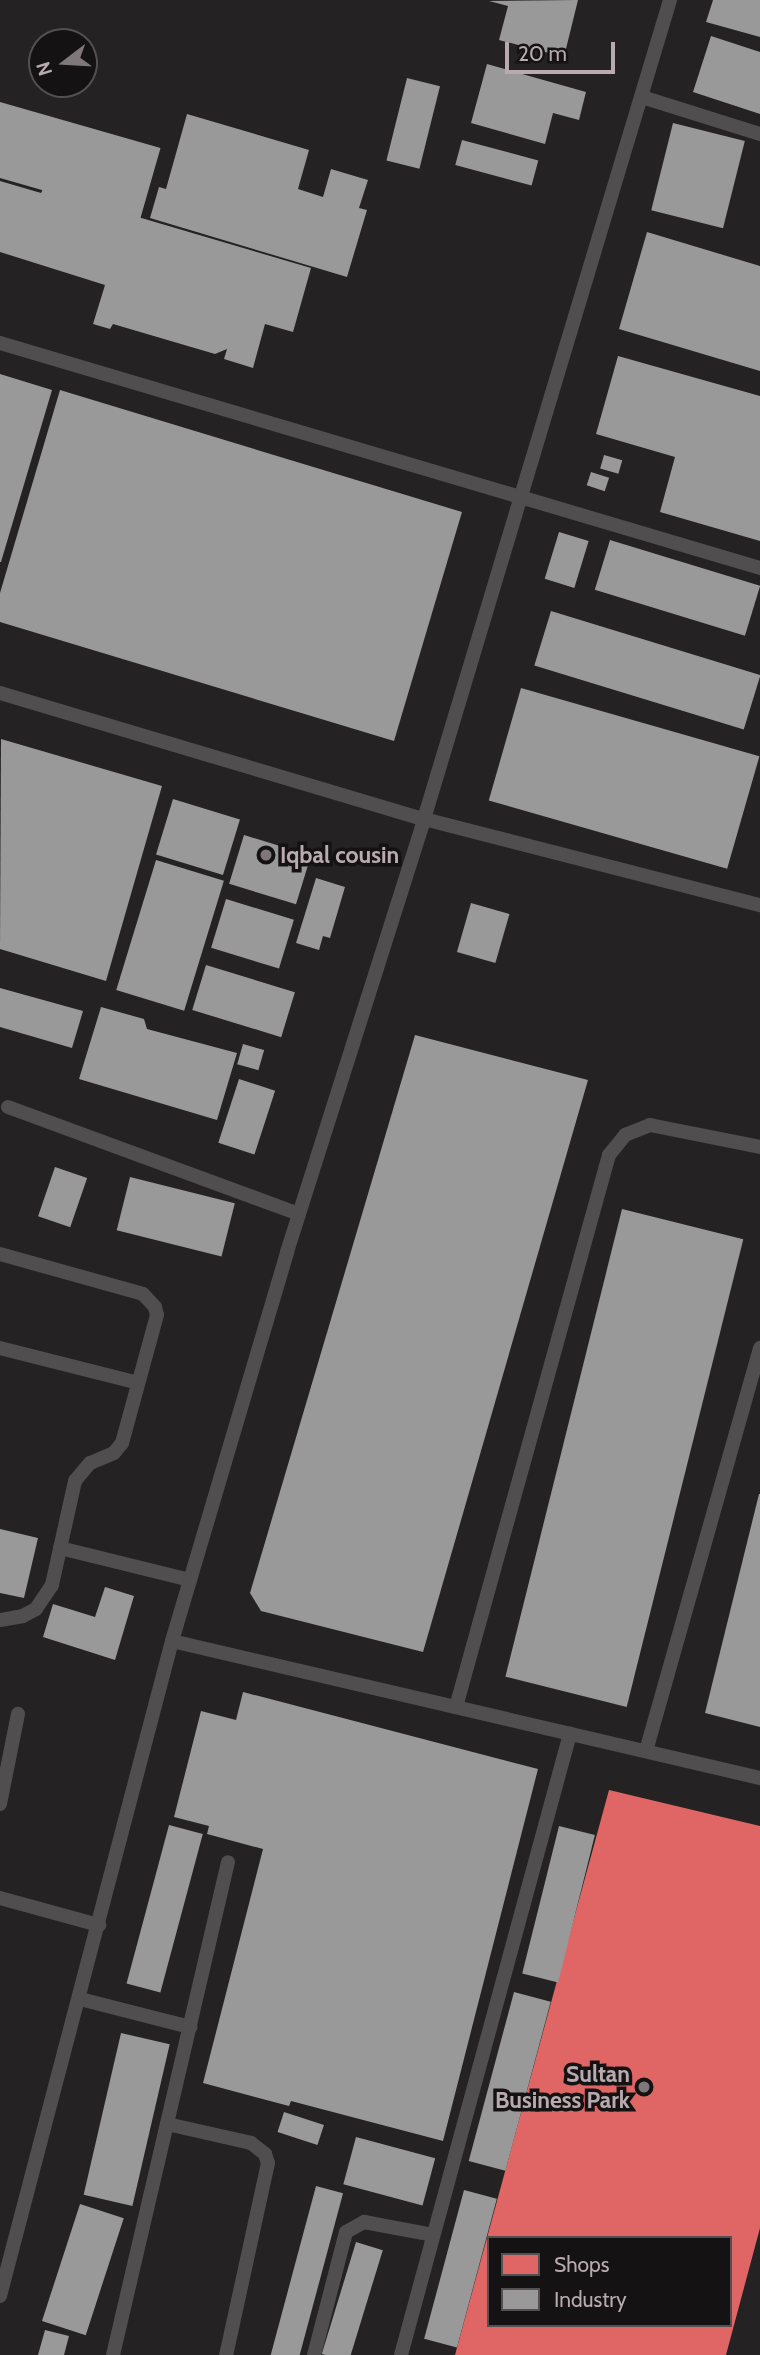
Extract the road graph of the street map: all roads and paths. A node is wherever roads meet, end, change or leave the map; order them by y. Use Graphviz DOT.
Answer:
graph roads {
  1 [pos="670,0"];
  2 [pos="642,97"];
  3 [pos="760,134"];
  4 [pos="0,342"];
  5 [pos="521,498"];
  6 [pos="760,568"];
  7 [pos="0,693"];
  8 [pos="424,819"];
  9 [pos="760,905"];
  10 [pos="8,1107"];
  11 [pos="760,1147"];
  12 [pos="299,1214"];
  13 [pos="0,1254"];
  14 [pos="0,1348"];
  15 [pos="760,1348"];
  16 [pos="138,1383"];
  17 [pos="60,1548"];
  18 [pos="190,1580"];
  19 [pos="0,1620"];
  20 [pos="172,1641"];
  21 [pos="456,1707"];
  22 [pos="18,1714"];
  23 [pos="570,1734"];
  24 [pos="646,1751"];
  25 [pos="760,1777"];
  26 [pos="0,1804"];
  27 [pos="228,1862"];
  28 [pos="0,1898"];
  29 [pos="99,1925"];
  30 [pos="80,1999"];
  31 [pos="190,2027"];
  32 [pos="167,2124"];
  33 [pos="433,2235"];
  34 [pos="0,2296"];
  35 [pos="113,2355"];
  36 [pos="226,2355"];
  37 [pos="313,2355"];
  38 [pos="401,2355"];
  1 -- 2 [label="lane"];
  2 -- 3 [label="lane"];
  2 -- 5 [label="lane"];
  4 -- 5 [label="lane"];
  5 -- 6 [label="lane"];
  5 -- 8 [label="lane"];
  7 -- 8 [label="lane"];
  8 -- 9 [label="lane"];
  8 -- 12 [label="lane"];
  10 -- 12 [label="lane"];
  11 -- 21 [label="lane"];
  12 -- 18 [label="lane"];
  13 -- 16 [label="lane"];
  14 -- 16 [label="lane"];
  15 -- 24 [label="lane"];
  16 -- 17 [label="lane"];
  17 -- 18 [label="lane"];
  17 -- 19 [label="lane"];
  18 -- 20 [label="lane"];
  20 -- 21 [label="lane"];
  20 -- 29 [label="lane"];
  21 -- 23 [label="lane"];
  22 -- 26 [label="lane"];
  23 -- 24 [label="lane"];
  23 -- 33 [label="lane"];
  24 -- 25 [label="lane"];
  27 -- 31 [label="lane"];
  28 -- 29 [label="lane"];
  29 -- 30 [label="lane"];
  30 -- 31 [label="lane"];
  30 -- 34 [label="lane"];
  31 -- 32 [label="lane"];
  32 -- 35 [label="lane"];
  32 -- 36 [label="lane"];
  33 -- 37 [label="lane"];
  33 -- 38 [label="lane"];
}
